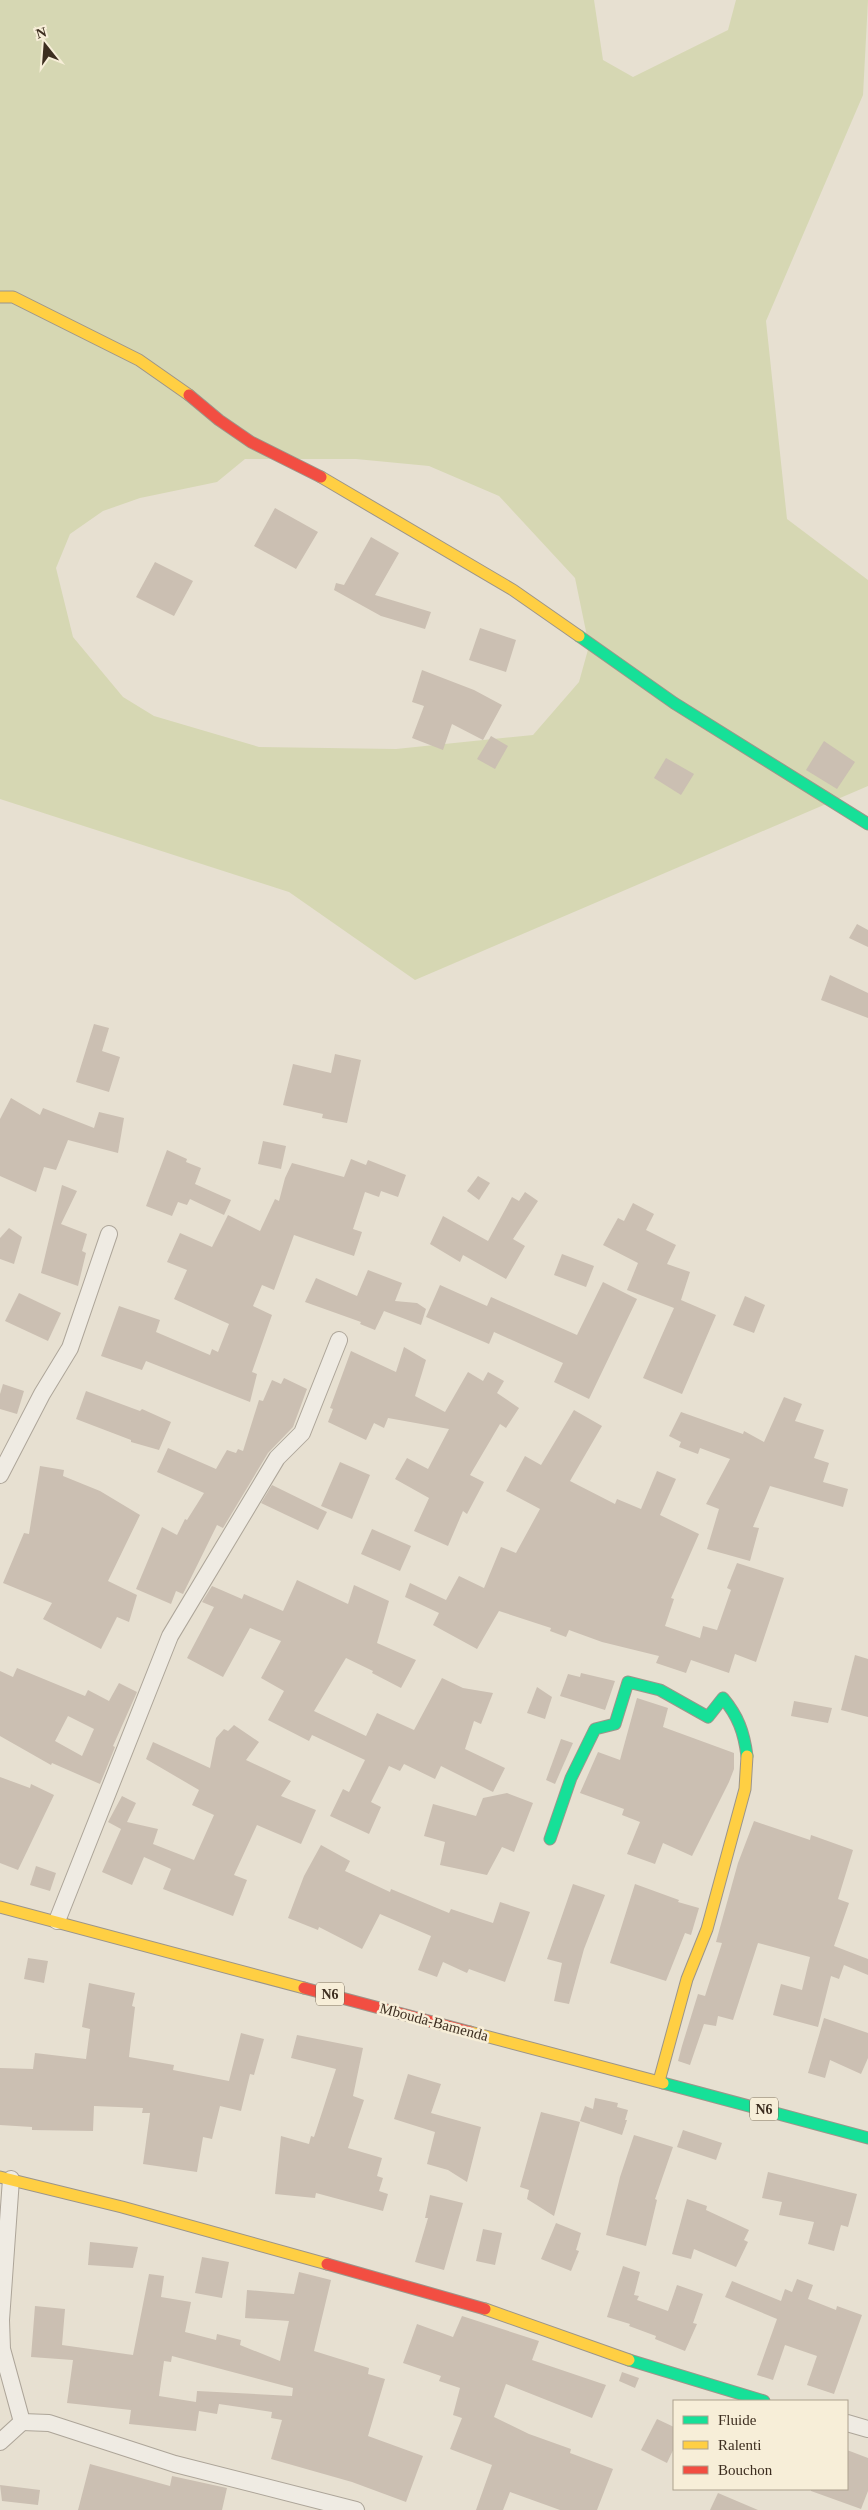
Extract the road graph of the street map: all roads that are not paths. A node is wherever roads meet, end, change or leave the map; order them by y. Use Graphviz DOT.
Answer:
graph roads {
  1 [pos="0,297"];
  2 [pos="868,824"];
  3 [pos="109,1234"];
  4 [pos="339,1340"];
  5 [pos="0,1474"];
  6 [pos="550,1839"];
  7 [pos="0,1907"];
  8 [pos="57,1921"];
  9 [pos="659,2081"];
  10 [pos="868,2138"];
  11 [pos="6,2178"];
  12 [pos="761,2400"];
  13 [pos="22,2422"];
  14 [pos="848,2423"];
  15 [pos="868,2429"];
  16 [pos="0,2442"];
  17 [pos="356,2510"];
  1 -- 2 [label="main road"];
  3 -- 5 [label="street"];
  4 -- 8 [label="street"];
  6 -- 9 [label="main road"];
  7 -- 8 [label="main road, Mbouda-Bamenda / N6"];
  8 -- 9 [label="main road, Mbouda-Bamenda / N6"];
  9 -- 10 [label="main road, Mbouda-Bamenda / N6"];
  11 -- 12 [label="main road"];
  11 -- 13 [label="street"];
  13 -- 16 [label="street"];
  13 -- 17 [label="street"];
  14 -- 15 [label="street"];
}
